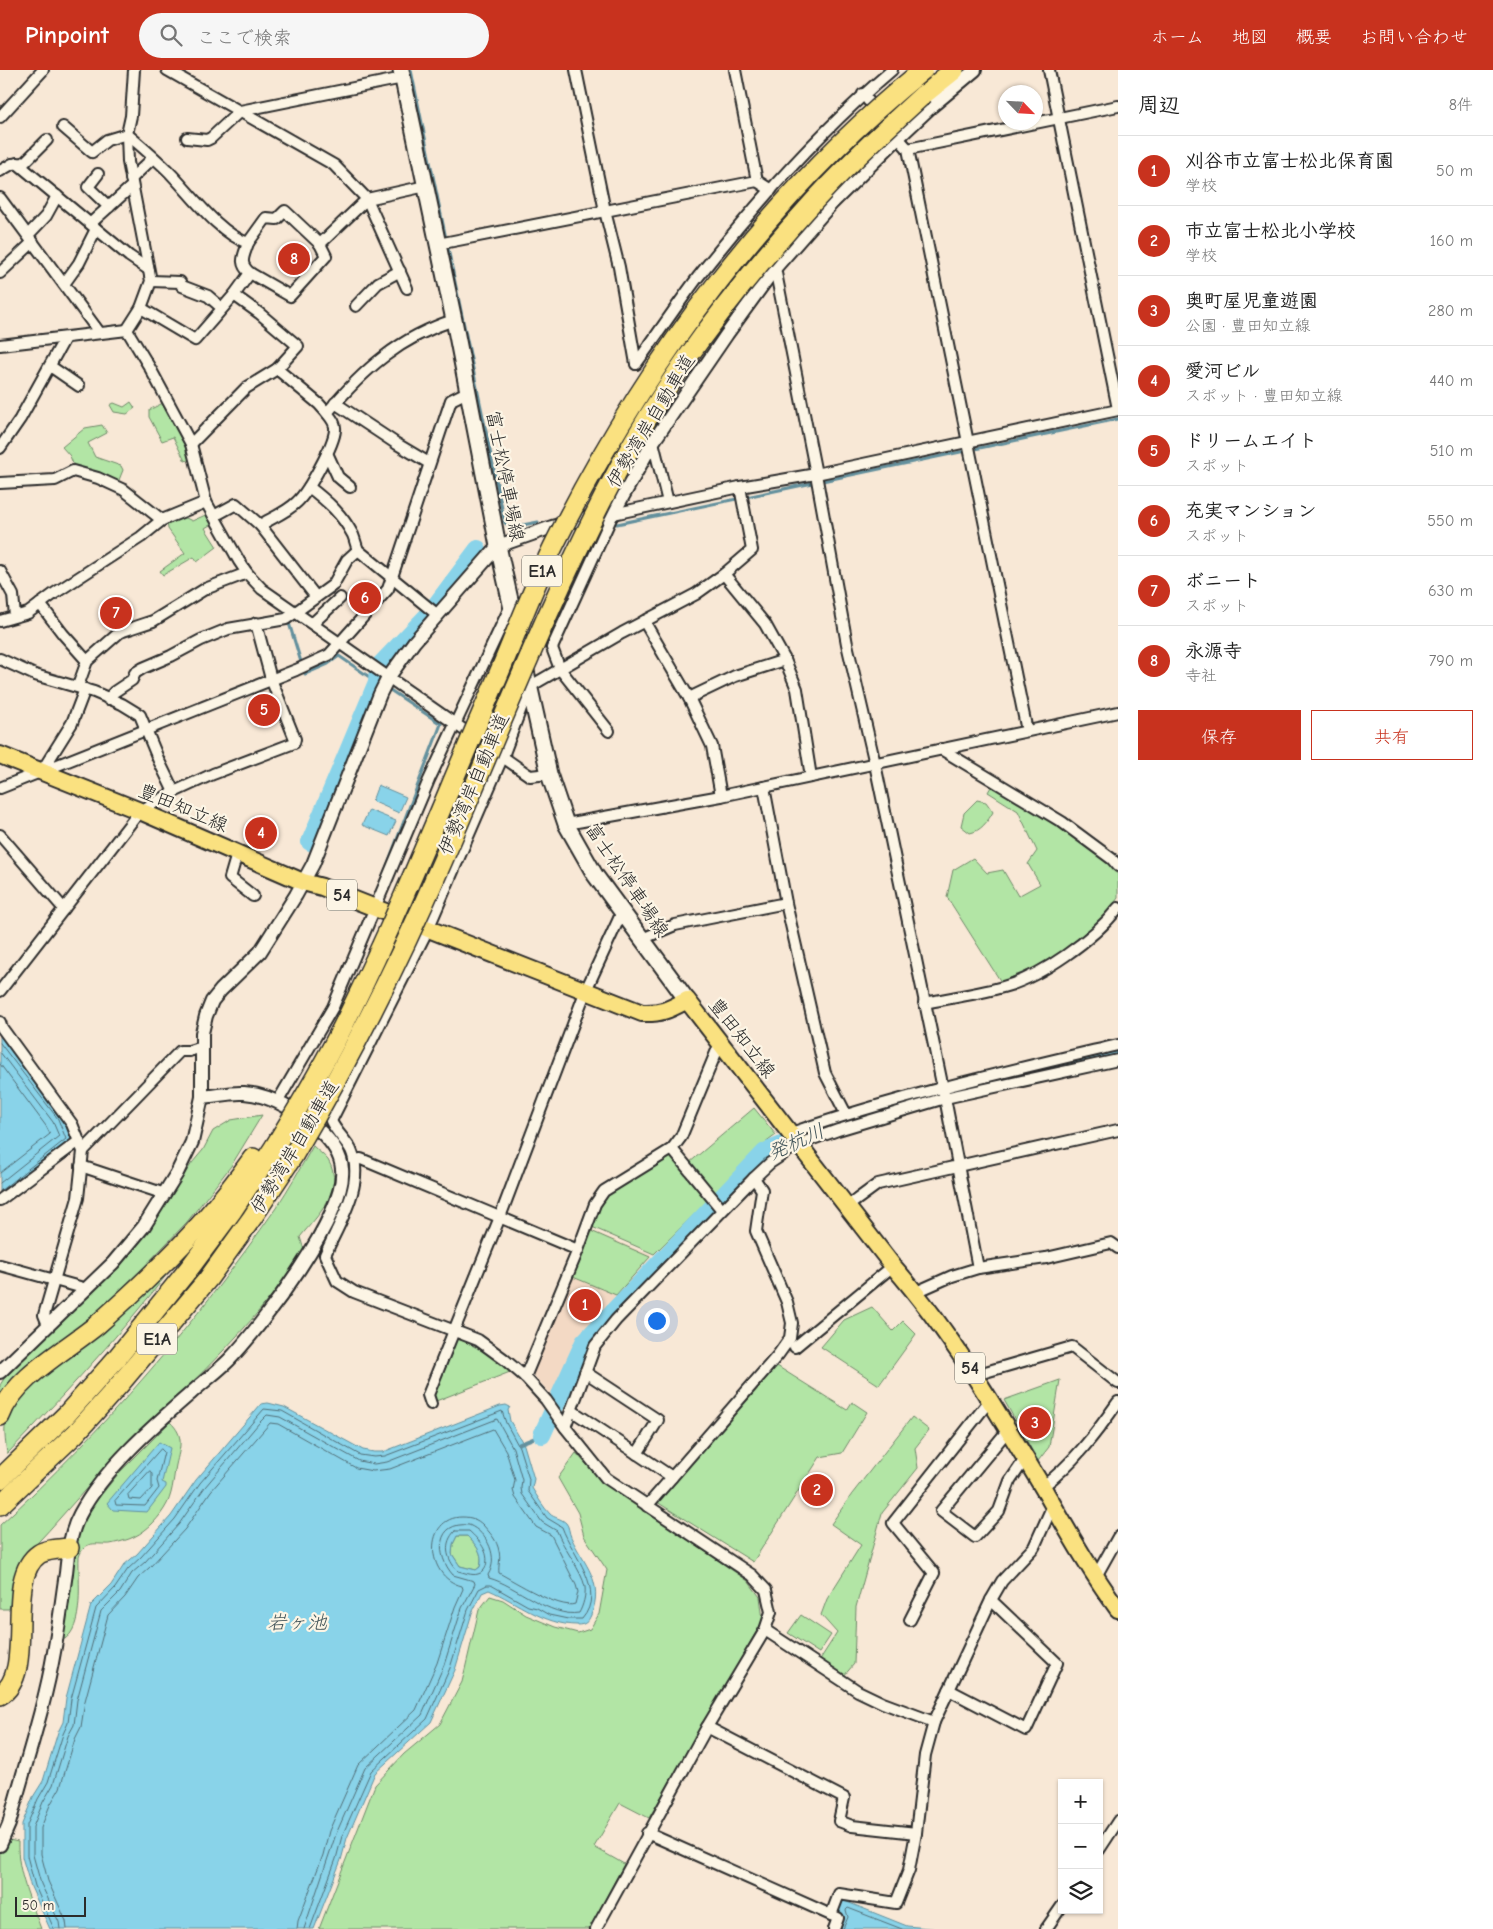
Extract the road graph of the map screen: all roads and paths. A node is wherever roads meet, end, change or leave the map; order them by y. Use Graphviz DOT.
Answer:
graph roads {
  1 [pos="134,70"];
  2 [pos="167,70"];
  3 [pos="576,70"];
  4 [pos="734,70"];
  5 [pos="892,70"];
  6 [pos="923,70"];
  7 [pos="954,70"];
  8 [pos="975,70"];
  9 [pos="1049,70"];
  10 [pos="38,72"];
  11 [pos="402,74"];
  12 [pos="863,94"];
  13 [pos="1118,106"];
  14 [pos="240,111"];
  15 [pos="0,117"];
  16 [pos="1059,118"];
  17 [pos="63,127"];
  18 [pos="127,134"];
  19 [pos="187,138"];
  20 [pos="898,138"];
  21 [pos="47,140"];
  22 [pos="908,149"];
  23 [pos="153,158"];
  24 [pos="18,163"];
  25 [pos="0,171"];
  26 [pos="98,174"];
  27 [pos="757,181"];
  28 [pos="132,183"];
  29 [pos="426,186"];
  30 [pos="771,190"];
  31 [pos="57,196"];
  32 [pos="0,198"];
  33 [pos="367,198"];
  34 [pos="109,207"];
  35 [pos="605,211"];
  36 [pos="93,226"];
  37 [pos="31,239"];
  38 [pos="248,243"];
  39 [pos="443,243"];
  40 [pos="320,244"];
  41 [pos="775,268"];
  42 [pos="148,269"];
  43 [pos="400,271"];
  44 [pos="0,273"];
  45 [pos="250,273"];
  46 [pos="150,281"];
  47 [pos="64,284"];
  48 [pos="407,288"];
  49 [pos="234,295"];
  50 [pos="356,306"];
  51 [pos="140,308"];
  52 [pos="222,308"];
  53 [pos="454,320"];
  54 [pos="127,330"];
  55 [pos="98,332"];
  56 [pos="65,338"];
  57 [pos="0,345"];
  58 [pos="50,366"];
  59 [pos="277,369"];
  60 [pos="79,386"];
  61 [pos="468,392"];
  62 [pos="335,403"];
  63 [pos="1118,409"];
  64 [pos="327,413"];
  65 [pos="653,442"];
  66 [pos="968,442"];
  67 [pos="191,444"];
  68 [pos="0,448"];
  69 [pos="327,453"];
  70 [pos="429,463"];
  71 [pos="816,475"];
  72 [pos="0,483"];
  73 [pos="350,486"];
  74 [pos="309,487"];
  75 [pos="741,489"];
  76 [pos="206,502"];
  77 [pos="668,502"];
  78 [pos="613,514"];
  79 [pos="214,516"];
  80 [pos="162,520"];
  81 [pos="260,525"];
  82 [pos="498,546"];
  83 [pos="358,550"];
  84 [pos="0,571"];
  85 [pos="247,573"];
  86 [pos="724,574"];
  87 [pos="392,579"];
  88 [pos="316,597"];
  89 [pos="340,598"];
  90 [pos="40,604"];
  91 [pos="511,605"];
  92 [pos="297,613"];
  93 [pos="436,614"];
  94 [pos="15,616"];
  95 [pos="0,621"];
  96 [pos="644,621"];
  97 [pos="256,623"];
  98 [pos="313,623"];
  99 [pos="340,644"];
  100 [pos="0,659"];
  101 [pos="784,660"];
  102 [pos="87,661"];
  103 [pos="560,669"];
  104 [pos="385,675"];
  105 [pos="271,680"];
  106 [pos="529,687"];
  107 [pos="81,688"];
  108 [pos="689,698"];
  109 [pos="108,699"];
  110 [pos="1118,712"];
  111 [pos="456,724"];
  112 [pos="147,728"];
  113 [pos="609,731"];
  114 [pos="1027,731"];
  115 [pos="941,750"];
  116 [pos="0,755"];
  117 [pos="503,756"];
  118 [pos="875,764"];
  119 [pos="42,772"];
  120 [pos="549,774"];
  121 [pos="812,777"];
  122 [pos="764,787"];
  123 [pos="0,788"];
  124 [pos="174,792"];
  125 [pos="721,796"];
  126 [pos="140,811"];
  127 [pos="566,824"];
  128 [pos="0,835"];
  129 [pos="237,854"];
  130 [pos="1118,866"];
  131 [pos="303,882"];
  132 [pos="253,896"];
  133 [pos="786,903"];
  134 [pos="374,908"];
  135 [pos="1118,908"];
  136 [pos="64,909"];
  137 [pos="622,912"];
  138 [pos="428,929"];
  139 [pos="642,939"];
  140 [pos="586,990"];
  141 [pos="0,991"];
  142 [pos="687,1000"];
  143 [pos="924,1003"];
  144 [pos="0,1022"];
  145 [pos="720,1043"];
  146 [pos="1118,1045"];
  147 [pos="202,1047"];
  148 [pos="1118,1060"];
  149 [pos="943,1087"];
  150 [pos="202,1097"];
  151 [pos="945,1098"];
  152 [pos="278,1101"];
  153 [pos="846,1114"];
  154 [pos="1118,1130"];
  155 [pos="790,1133"];
  156 [pos="79,1141"];
  157 [pos="272,1141"];
  158 [pos="672,1149"];
  159 [pos="83,1151"];
  160 [pos="354,1160"];
  161 [pos="959,1165"];
  162 [pos="81,1166"];
  163 [pos="754,1178"];
  164 [pos="165,1194"];
  165 [pos="0,1200"];
  166 [pos="848,1206"];
  167 [pos="722,1210"];
  168 [pos="500,1217"];
  169 [pos="1116,1243"];
  170 [pos="578,1250"];
  171 [pos="0,1265"];
  172 [pos="893,1266"];
  173 [pos="978,1268"];
  174 [pos="54,1280"];
  175 [pos="87,1289"];
  176 [pos="916,1292"];
  177 [pos="48,1325"];
  178 [pos="454,1330"];
  179 [pos="796,1347"];
  180 [pos="0,1372"];
  181 [pos="585,1372"];
  182 [pos="975,1375"];
  183 [pos="525,1376"];
  184 [pos="1118,1383"];
  185 [pos="990,1400"];
  186 [pos="1118,1402"];
  187 [pos="431,1404"];
  188 [pos="571,1410"];
  189 [pos="0,1416"];
  190 [pos="565,1427"];
  191 [pos="1008,1430"];
  192 [pos="637,1454"];
  193 [pos="1025,1458"];
  194 [pos="672,1477"];
  195 [pos="0,1479"];
  196 [pos="1042,1486"];
  197 [pos="1053,1505"];
  198 [pos="0,1506"];
  199 [pos="647,1506"];
  200 [pos="1117,1543"];
  201 [pos="69,1548"];
  202 [pos="1095,1578"];
  203 [pos="991,1600"];
  204 [pos="1118,1610"];
  205 [pos="910,1620"];
  206 [pos="765,1630"];
  207 [pos="949,1690"];
  208 [pos="0,1695"];
  209 [pos="934,1722"];
  210 [pos="707,1727"];
  211 [pos="1118,1821"];
  212 [pos="648,1833"];
  213 [pos="916,1833"];
  214 [pos="1103,1844"];
  215 [pos="0,1845"];
  216 [pos="1058,1912"];
  217 [pos="831,1914"];
  218 [pos="596,1929"];
  219 [pos="834,1929"];
  220 [pos="1046,1929"];
  1 -- 18 [label="street"];
  2 -- 14 [label="street"];
  3 -- 35 [label="street"];
  4 -- 27 [label="street"];
  5 -- 12 [label="street"];
  6 -- 157 [label="highway, 伊勢湾岸自動車道 / E1A, bridge"];
  7 -- 198 [label="highway, 伊勢湾岸自動車道 / E1A, bridge"];
  8 -- 20 [label="street"];
  9 -- 16 [label="street"];
  10 -- 15 [label="street"];
  11 -- 14 [label="street"];
  11 -- 29 [label="main road, 富士松停車場線"];
  12 -- 20 [label="street"];
  12 -- 30 [label="street"];
  13 -- 16 [label="street"];
  14 -- 19 [label="street"];
  14 -- 33 [label="street"];
  16 -- 22 [label="street"];
  16 -- 63 [label="street"];
  17 -- 18 [label="street"];
  18 -- 23 [label="street"];
  18 -- 28 [label="street"];
  20 -- 22 [label="street"];
  20 -- 41 [label="street"];
  21 -- 24 [label="street"];
  22 -- 66 [label="street"];
  23 -- 28 [label="street"];
  23 -- 38 [label="street"];
  24 -- 25 [label="street"];
  24 -- 31 [label="street"];
  26 -- 34 [label="street"];
  27 -- 30 [label="street"];
  27 -- 35 [label="street"];
  28 -- 34 [label="street"];
  28 -- 42 [label="street"];
  29 -- 33 [label="street"];
  29 -- 39 [label="main road, 富士松停車場線"];
  30 -- 35 [label="street"];
  31 -- 36 [label="street"];
  31 -- 37 [label="street"];
  32 -- 37 [label="street"];
  33 -- 40 [label="street"];
  33 -- 43 [label="street"];
  34 -- 36 [label="street"];
  35 -- 39 [label="street"];
  36 -- 42 [label="street"];
  36 -- 47 [label="street"];
  37 -- 44 [label="street"];
  37 -- 47 [label="street"];
  38 -- 40 [label="street"];
  38 -- 45 [label="street"];
  39 -- 53 [label="main road, 富士松停車場線"];
  40 -- 45 [label="street"];
  41 -- 65 [label="street"];
  41 -- 71 [label="street"];
  42 -- 46 [label="street"];
  43 -- 48 [label="street"];
  43 -- 50 [label="street"];
  45 -- 49 [label="street"];
  46 -- 51 [label="street"];
  46 -- 52 [label="street"];
  47 -- 55 [label="street"];
  49 -- 52 [label="street"];
  49 -- 59 [label="street"];
  51 -- 52 [label="street"];
  51 -- 54 [label="street"];
  53 -- 61 [label="main road, 富士松停車場線"];
  53 -- 62 [label="street"];
  54 -- 55 [label="street"];
  54 -- 67 [label="street"];
  55 -- 56 [label="street"];
  56 -- 57 [label="street"];
  56 -- 58 [label="street"];
  58 -- 60 [label="street"];
  58 -- 68 [label="street"];
  59 -- 64 [label="street"];
  59 -- 67 [label="street"];
  61 -- 70 [label="street"];
  61 -- 82 [label="main road, 富士松停車場線"];
  62 -- 64 [label="street"];
  62 -- 70 [label="street"];
  63 -- 66 [label="street"];
  64 -- 69 [label="street"];
  65 -- 77 [label="street"];
  65 -- 78 [label="street"];
  66 -- 71 [label="street"];
  66 -- 114 [label="street"];
  67 -- 76 [label="street"];
  69 -- 73 [label="street"];
  69 -- 74 [label="street"];
  70 -- 87 [label="street"];
  71 -- 75 [label="street"];
  71 -- 118 [label="street"];
  72 -- 80 [label="street"];
  74 -- 81 [label="street"];
  74 -- 83 [label="street"];
  75 -- 77 [label="street"];
  75 -- 86 [label="street"];
  76 -- 79 [label="street"];
  76 -- 80 [label="street"];
  77 -- 78 [label="street"];
  78 -- 82 [label="street"];
  78 -- 103 [label="street"];
  79 -- 81 [label="street"];
  79 -- 85 [label="street"];
  80 -- 90 [label="street"];
  81 -- 88 [label="street"];
  82 -- 91 [label="main road, 富士松停車場線"];
  82 -- 93 [label="street"];
  83 -- 87 [label="street"];
  83 -- 88 [label="street"];
  84 -- 94 [label="street"];
  85 -- 92 [label="street"];
  85 -- 102 [label="street"];
  86 -- 96 [label="street"];
  86 -- 101 [label="street"];
  87 -- 93 [label="street"];
  87 -- 99 [label="street"];
  88 -- 92 [label="street"];
  89 -- 98 [label="street"];
  90 -- 94 [label="street"];
  90 -- 102 [label="street"];
  91 -- 106 [label="main road, 富士松停車場線"];
  91 -- 111 [label="street"];
  92 -- 97 [label="street"];
  92 -- 98 [label="street"];
  93 -- 104 [label="street"];
  94 -- 95 [label="street"];
  96 -- 103 [label="street"];
  96 -- 108 [label="street"];
  97 -- 105 [label="street"];
  97 -- 109 [label="street"];
  98 -- 99 [label="street"];
  99 -- 104 [label="street"];
  99 -- 105 [label="street"];
  100 -- 107 [label="street"];
  101 -- 108 [label="street"];
  101 -- 121 [label="street"];
  102 -- 107 [label="street"];
  103 -- 106 [label="street"];
  103 -- 113 [label="street"];
  104 -- 111 [label="street"];
  104 -- 131 [label="street"];
  105 -- 112 [label="street"];
  105 -- 124 [label="street"];
  106 -- 117 [label="street"];
  106 -- 120 [label="main road, 富士松停車場線"];
  107 -- 109 [label="street"];
  107 -- 119 [label="street"];
  108 -- 125 [label="street"];
  109 -- 112 [label="street"];
  110 -- 114 [label="street"];
  111 -- 117 [label="street"];
  111 -- 134 [label="street"];
  112 -- 119 [label="street"];
  112 -- 124 [label="street"];
  114 -- 115 [label="street"];
  115 -- 118 [label="street"];
  115 -- 130 [label="street"];
  116 -- 119 [label="main road, 豊田知立線 / 54"];
  117 -- 120 [label="street"];
  117 -- 138 [label="street"];
  118 -- 121 [label="street"];
  118 -- 143 [label="street"];
  119 -- 123 [label="street"];
  119 -- 126 [label="main road, 豊田知立線 / 54"];
  120 -- 127 [label="main road, 富士松停車場線"];
  121 -- 122 [label="street"];
  122 -- 125 [label="street"];
  122 -- 133 [label="street"];
  124 -- 126 [label="street"];
  125 -- 127 [label="street"];
  126 -- 129 [label="main road, 豊田知立線 / 54"];
  126 -- 136 [label="street"];
  127 -- 137 [label="main road, 富士松停車場線"];
  128 -- 136 [label="street"];
  129 -- 131 [label="main road, 豊田知立線 / 54"];
  129 -- 132 [label="street"];
  131 -- 134 [label="main road, 豊田知立線 / 54"];
  131 -- 147 [label="street"];
  133 -- 139 [label="street"];
  133 -- 153 [label="street"];
  134 -- 138 [label="main road, 豊田知立線 / 54"];
  134 -- 152 [label="street"];
  135 -- 143 [label="street"];
  136 -- 141 [label="street"];
  137 -- 139 [label="main road, 富士松停車場線"];
  137 -- 140 [label="street"];
  138 -- 140 [label="main road, 豊田知立線 / 54"];
  138 -- 160 [label="street"];
  139 -- 142 [label="main road, 富士松停車場線"];
  140 -- 142 [label="main road, 豊田知立線 / 54"];
  140 -- 168 [label="street"];
  142 -- 145 [label="main road, 豊田知立線 / 54"];
  143 -- 149 [label="street"];
  144 -- 156 [label="street"];
  145 -- 155 [label="main road, 豊田知立線 / 54"];
  145 -- 158 [label="street"];
  146 -- 149 [label="street"];
  147 -- 150 [label="street"];
  147 -- 159 [label="street"];
  148 -- 151 [label="street"];
  149 -- 151 [label="street"];
  149 -- 153 [label="street"];
  150 -- 152 [label="street"];
  150 -- 164 [label="street"];
  151 -- 155 [label="street"];
  151 -- 161 [label="street"];
  152 -- 201 [label="street"];
  153 -- 155 [label="street"];
  154 -- 161 [label="street"];
  155 -- 163 [label="street"];
  155 -- 166 [label="main road, 豊田知立線 / 54"];
  156 -- 159 [label="street"];
  156 -- 165 [label="street"];
  157 -- 189 [label="highway"];
  157 -- 195 [label="highway, 伊勢湾岸自動車道 / E1A"];
  158 -- 167 [label="street"];
  158 -- 170 [label="street"];
  159 -- 162 [label="street"];
  160 -- 168 [label="street"];
  160 -- 178 [label="street"];
  161 -- 166 [label="street"];
  161 -- 173 [label="street"];
  162 -- 164 [label="street"];
  162 -- 174 [label="street"];
  163 -- 167 [label="street"];
  163 -- 194 [label="street"];
  164 -- 175 [label="street"];
  166 -- 172 [label="main road, 豊田知立線 / 54"];
  167 -- 181 [label="street"];
  168 -- 170 [label="street"];
  168 -- 178 [label="street"];
  169 -- 173 [label="street"];
  170 -- 183 [label="street"];
  171 -- 174 [label="street"];
  172 -- 176 [label="main road, 豊田知立線 / 54"];
  172 -- 179 [label="street"];
  173 -- 176 [label="street"];
  174 -- 175 [label="street"];
  174 -- 177 [label="street"];
  175 -- 177 [label="street"];
  176 -- 182 [label="main road, 豊田知立線 / 54"];
  177 -- 180 [label="street"];
  178 -- 183 [label="street"];
  178 -- 187 [label="street"];
  181 -- 188 [label="street"];
  181 -- 192 [label="street"];
  182 -- 184 [label="street"];
  182 -- 185 [label="main road, 豊田知立線 / 54"];
  183 -- 190 [label="street"];
  185 -- 191 [label="main road, 豊田知立線 / 54"];
  185 -- 205 [label="street"];
  186 -- 196 [label="street"];
  188 -- 190 [label="street"];
  188 -- 192 [label="street"];
  190 -- 199 [label="street"];
  191 -- 193 [label="main road, 豊田知立線 / 54"];
  191 -- 193 [label="street"];
  192 -- 194 [label="street"];
  193 -- 196 [label="main road, 豊田知立線 / 54"];
  194 -- 199 [label="street"];
  196 -- 197 [label="main road, 豊田知立線 / 54"];
  197 -- 202 [label="main road, 豊田知立線 / 54"];
  197 -- 203 [label="street"];
  199 -- 206 [label="street"];
  200 -- 202 [label="street"];
  201 -- 208 [label="highway"];
  201 -- 215 [label="street"];
  202 -- 204 [label="main road, 豊田知立線 / 54"];
  203 -- 207 [label="street"];
  203 -- 207 [label="street"];
  206 -- 209 [label="street"];
  206 -- 210 [label="street"];
  207 -- 209 [label="street"];
  209 -- 213 [label="street"];
  210 -- 212 [label="street"];
  210 -- 213 [label="street"];
  211 -- 214 [label="street"];
  212 -- 217 [label="street"];
  212 -- 218 [label="street"];
  213 -- 217 [label="street"];
  216 -- 220 [label="street"];
  217 -- 219 [label="street"];
}
